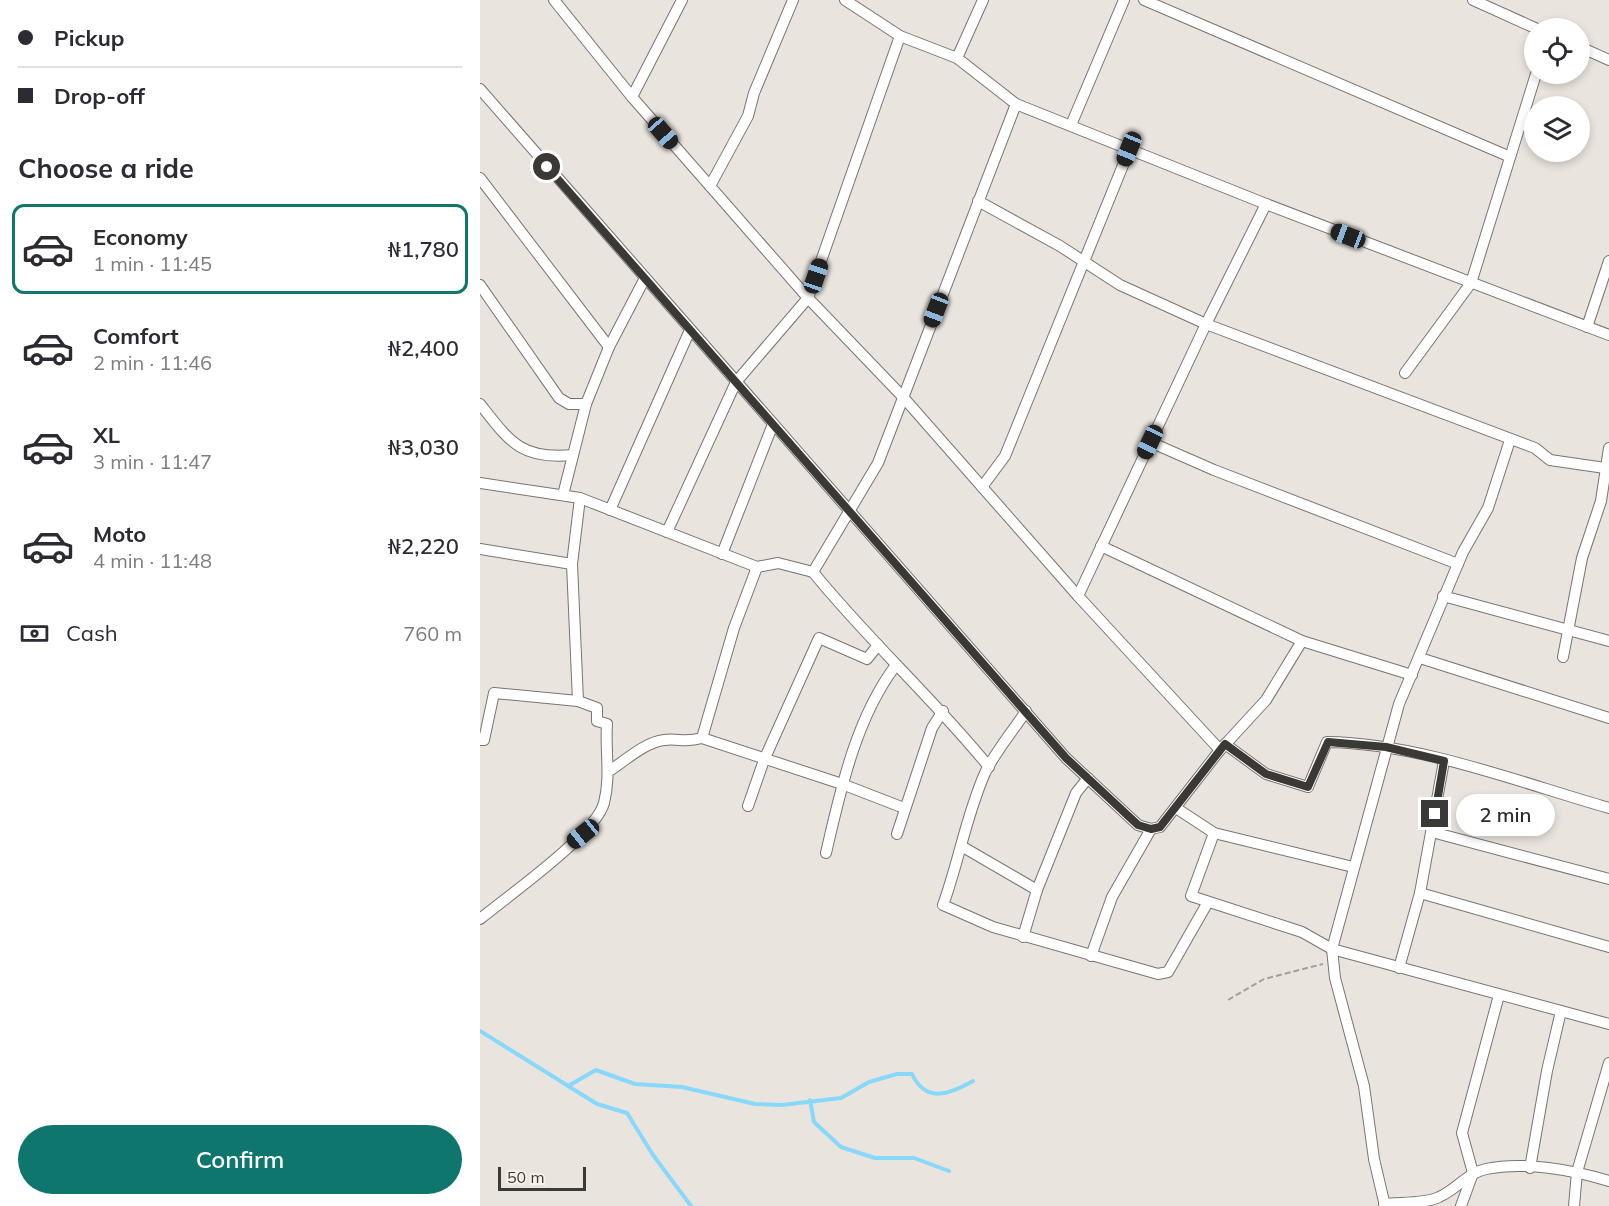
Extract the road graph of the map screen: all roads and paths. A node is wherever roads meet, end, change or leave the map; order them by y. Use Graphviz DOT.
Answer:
graph roads {
  1 [pos="554,0"];
  2 [pos="682,0"];
  3 [pos="793,0"];
  4 [pos="983,0"];
  5 [pos="1124,0"];
  6 [pos="1144,0"];
  7 [pos="1473,0"];
  8 [pos="847,1"];
  9 [pos="1524,23"];
  10 [pos="900,36"];
  11 [pos="1590,51"];
  12 [pos="957,58"];
  13 [pos="1609,60"];
  14 [pos="1533,84"];
  15 [pos="480,89"];
  16 [pos="632,97"];
  17 [pos="1016,104"];
  18 [pos="1071,125"];
  19 [pos="1130,148"];
  20 [pos="1508,156"];
  21 [pos="480,178"];
  22 [pos="710,186"];
  23 [pos="978,201"];
  24 [pos="1266,204"];
  25 [pos="1609,261"];
  26 [pos="1083,262"];
  27 [pos="645,278"];
  28 [pos="1471,284"];
  29 [pos="480,285"];
  30 [pos="808,298"];
  31 [pos="1206,324"];
  32 [pos="1587,327"];
  33 [pos="690,330"];
  34 [pos="1609,335"];
  35 [pos="609,347"];
  36 [pos="1405,373"];
  37 [pos="736,382"];
  38 [pos="903,397"];
  39 [pos="480,404"];
  40 [pos="586,404"];
  41 [pos="773,424"];
  42 [pos="1510,440"];
  43 [pos="1150,442"];
  44 [pos="1609,448"];
  45 [pos="573,455"];
  46 [pos="1605,468"];
  47 [pos="480,483"];
  48 [pos="982,487"];
  49 [pos="563,495"];
  50 [pos="580,498"];
  51 [pos="1605,501"];
  52 [pos="610,510"];
  53 [pos="851,512"];
  54 [pos="667,532"];
  55 [pos="1101,546"];
  56 [pos="480,549"];
  57 [pos="722,554"];
  58 [pos="572,564"];
  59 [pos="1458,564"];
  60 [pos="757,567"];
  61 [pos="813,572"];
  62 [pos="1078,596"];
  63 [pos="1443,596"];
  64 [pos="1570,631"];
  65 [pos="1302,641"];
  66 [pos="1609,641"];
  67 [pos="878,645"];
  68 [pos="1563,657"];
  69 [pos="1420,658"];
  70 [pos="896,664"];
  71 [pos="1412,675"];
  72 [pos="578,701"];
  73 [pos="943,711"];
  74 [pos="1026,711"];
  75 [pos="1609,718"];
  76 [pos="702,738"];
  77 [pos="480,740"];
  78 [pos="1222,747"];
  79 [pos="1386,747"];
  80 [pos="764,760"];
  81 [pos="1444,761"];
  82 [pos="989,767"];
  83 [pos="609,771"];
  84 [pos="1088,778"];
  85 [pos="842,784"];
  86 [pos="748,806"];
  87 [pos="904,808"];
  88 [pos="1176,808"];
  89 [pos="1609,808"];
  90 [pos="1151,829"];
  91 [pos="1214,832"];
  92 [pos="1432,832"];
  93 [pos="897,834"];
  94 [pos="963,847"];
  95 [pos="826,853"];
  96 [pos="1353,867"];
  97 [pos="1609,879"];
  98 [pos="1037,890"];
  99 [pos="1420,893"];
  100 [pos="1208,902"];
  101 [pos="480,919"];
  102 [pos="1023,937"];
  103 [pos="1609,947"];
  104 [pos="1332,949"];
  105 [pos="1091,956"];
  106 [pos="1333,961"];
  107 [pos="1399,968"];
  108 [pos="1499,995"];
  109 [pos="1228,1000"];
  110 [pos="1561,1011"];
  111 [pos="1609,1024"];
  112 [pos="1609,1064"];
  113 [pos="1530,1168"];
  114 [pos="1577,1172"];
  115 [pos="1473,1173"];
  116 [pos="1609,1181"];
  117 [pos="1384,1205"];
  118 [pos="1461,1206"];
  119 [pos="1574,1206"];
  1 -- 16 [label="street"];
  2 -- 16 [label="street"];
  3 -- 22 [label="street"];
  4 -- 12 [label="street"];
  5 -- 18 [label="street"];
  6 -- 20 [label="street"];
  7 -- 9 [label="street"];
  8 -- 10 [label="street"];
  10 -- 12 [label="street"];
  10 -- 30 [label="street"];
  11 -- 13 [label="street"];
  12 -- 17 [label="street"];
  14 -- 20 [label="street"];
  15 -- 27 [label="street"];
  16 -- 22 [label="street"];
  17 -- 18 [label="street"];
  17 -- 23 [label="street"];
  18 -- 19 [label="street"];
  19 -- 24 [label="street"];
  19 -- 26 [label="street"];
  20 -- 28 [label="street"];
  21 -- 35 [label="street"];
  22 -- 30 [label="street"];
  23 -- 26 [label="street"];
  23 -- 38 [label="street"];
  24 -- 28 [label="street"];
  24 -- 31 [label="street"];
  25 -- 32 [label="street"];
  26 -- 31 [label="street"];
  26 -- 48 [label="street"];
  27 -- 33 [label="street"];
  27 -- 35 [label="street"];
  28 -- 32 [label="street"];
  28 -- 36 [label="street"];
  29 -- 40 [label="street"];
  30 -- 37 [label="street"];
  30 -- 38 [label="street"];
  31 -- 42 [label="street"];
  31 -- 43 [label="street"];
  32 -- 34 [label="street"];
  33 -- 37 [label="street"];
  33 -- 52 [label="street"];
  35 -- 40 [label="street"];
  37 -- 41 [label="street"];
  37 -- 54 [label="street"];
  38 -- 48 [label="street"];
  38 -- 53 [label="street"];
  39 -- 45 [label="street"];
  40 -- 45 [label="street"];
  41 -- 53 [label="street"];
  41 -- 57 [label="street"];
  42 -- 46 [label="street"];
  42 -- 59 [label="street"];
  43 -- 55 [label="street"];
  43 -- 59 [label="street"];
  44 -- 46 [label="street"];
  45 -- 49 [label="street"];
  46 -- 51 [label="street"];
  47 -- 49 [label="street"];
  48 -- 62 [label="street"];
  49 -- 50 [label="street"];
  50 -- 52 [label="street"];
  50 -- 58 [label="street"];
  51 -- 64 [label="street"];
  52 -- 54 [label="street"];
  53 -- 61 [label="street"];
  53 -- 74 [label="street"];
  54 -- 57 [label="street"];
  55 -- 62 [label="street"];
  55 -- 65 [label="street"];
  56 -- 58 [label="street"];
  57 -- 60 [label="street"];
  58 -- 72 [label="street"];
  59 -- 63 [label="street"];
  60 -- 61 [label="street"];
  60 -- 76 [label="street"];
  61 -- 67 [label="street"];
  62 -- 78 [label="street"];
  63 -- 64 [label="street"];
  63 -- 69 [label="street"];
  64 -- 66 [label="street"];
  64 -- 68 [label="street"];
  65 -- 71 [label="street"];
  65 -- 78 [label="street"];
  67 -- 70 [label="street"];
  67 -- 80 [label="street"];
  69 -- 71 [label="street"];
  69 -- 75 [label="street"];
  70 -- 73 [label="street"];
  70 -- 85 [label="street"];
  71 -- 79 [label="street"];
  72 -- 77 [label="street"];
  72 -- 83 [label="street"];
  73 -- 82 [label="street"];
  73 -- 87 [label="street"];
  74 -- 82 [label="street"];
  74 -- 84 [label="street"];
  76 -- 80 [label="street"];
  76 -- 83 [label="street"];
  78 -- 79 [label="street"];
  78 -- 88 [label="street"];
  79 -- 81 [label="street"];
  79 -- 96 [label="street"];
  80 -- 85 [label="street"];
  80 -- 86 [label="street"];
  81 -- 89 [label="street"];
  81 -- 92 [label="street"];
  82 -- 94 [label="street"];
  83 -- 101 [label="street"];
  84 -- 90 [label="street"];
  84 -- 98 [label="street"];
  85 -- 87 [label="street"];
  85 -- 95 [label="street"];
  87 -- 93 [label="street"];
  88 -- 90 [label="street"];
  88 -- 91 [label="street"];
  90 -- 105 [label="street"];
  91 -- 96 [label="street"];
  91 -- 100 [label="street"];
  92 -- 97 [label="street"];
  92 -- 99 [label="street"];
  94 -- 98 [label="street"];
  94 -- 102 [label="street"];
  96 -- 104 [label="street"];
  98 -- 102 [label="street"];
  99 -- 103 [label="street"];
  99 -- 107 [label="street"];
  100 -- 104 [label="street"];
  100 -- 105 [label="street"];
  102 -- 105 [label="street"];
  104 -- 106 [label="street"];
  104 -- 107 [label="street"];
  106 -- 109 [label="path"];
  106 -- 117 [label="street"];
  107 -- 108 [label="street"];
  108 -- 110 [label="street"];
  108 -- 115 [label="street"];
  110 -- 111 [label="street"];
  110 -- 113 [label="street"];
  112 -- 114 [label="street"];
  113 -- 114 [label="street"];
  113 -- 115 [label="street"];
  114 -- 116 [label="street"];
  114 -- 119 [label="street"];
  115 -- 117 [label="street"];
  115 -- 118 [label="street"];
}
